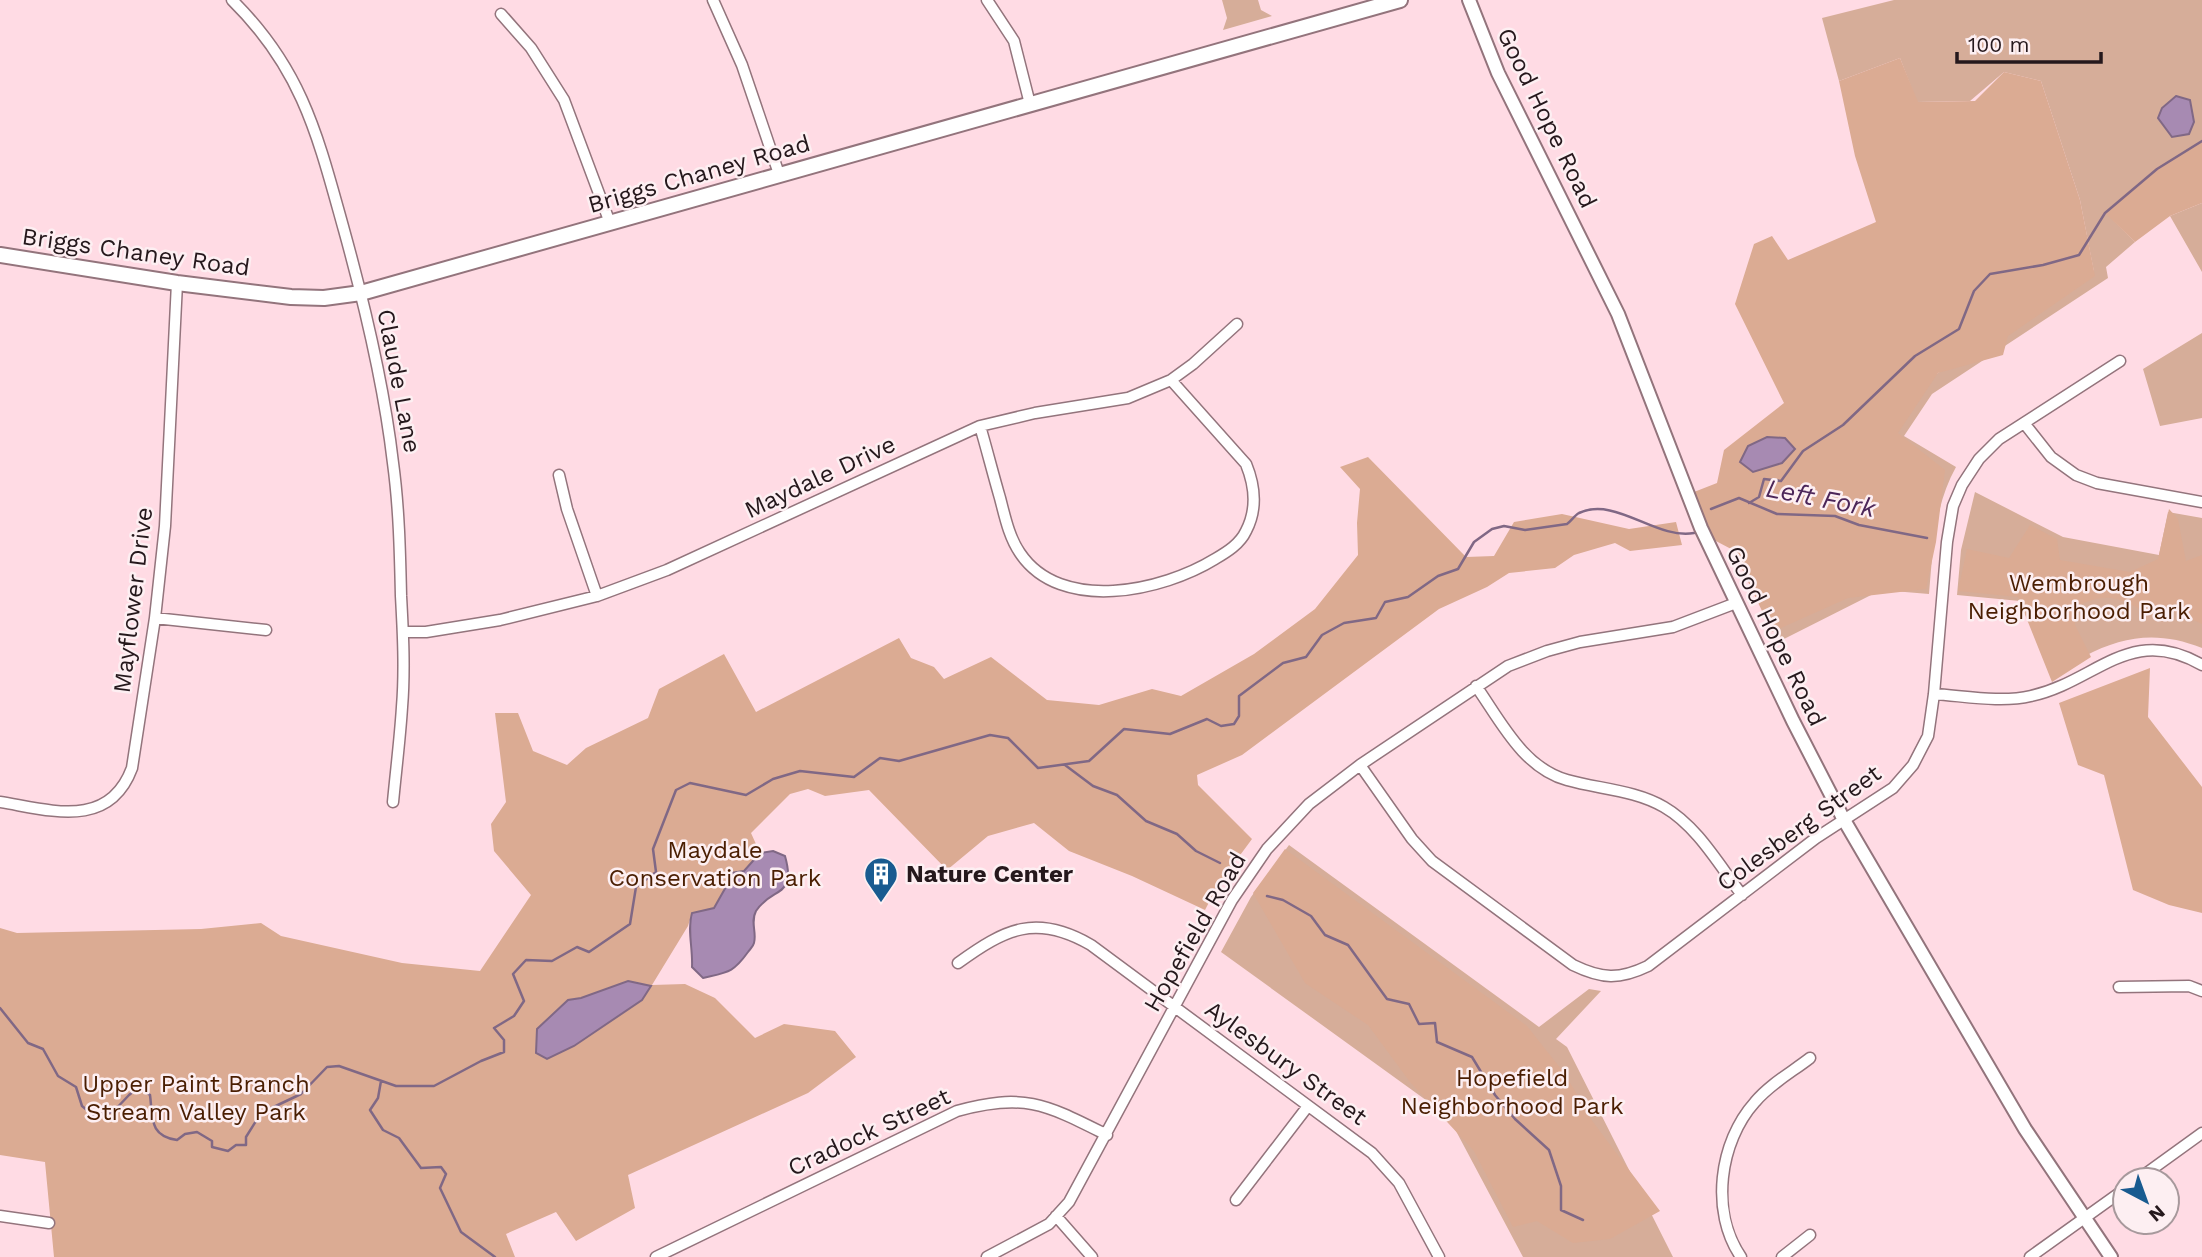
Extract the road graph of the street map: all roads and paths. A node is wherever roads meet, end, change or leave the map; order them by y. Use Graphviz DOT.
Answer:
graph roads {
  1 [pos="232,0"];
  2 [pos="713,0"];
  3 [pos="987,0"];
  4 [pos="1400,0"];
  5 [pos="1469,0"];
  6 [pos="501,14"];
  7 [pos="1030,104"];
  8 [pos="779,174"];
  9 [pos="610,223"];
  10 [pos="0,255"];
  11 [pos="177,283"];
  12 [pos="361,293"];
  13 [pos="1237,324"];
  14 [pos="2120,360"];
  15 [pos="1171,380"];
  16 [pos="2024,423"];
  17 [pos="980,426"];
  18 [pos="559,475"];
  19 [pos="2202,502"];
  20 [pos="597,596"];
  21 [pos="1736,603"];
  22 [pos="155,618"];
  23 [pos="266,630"];
  24 [pos="403,632"];
  25 [pos="2202,664"];
  26 [pos="1476,686"];
  27 [pos="1934,694"];
  28 [pos="1360,765"];
  29 [pos="0,802"];
  30 [pos="393,802"];
  31 [pos="1844,820"];
  32 [pos="1742,895"];
  33 [pos="958,963"];
  34 [pos="2119,987"];
  35 [pos="2202,991"];
  36 [pos="1175,1007"];
  37 [pos="1810,1058"];
  38 [pos="1308,1106"];
  39 [pos="2202,1133"];
  40 [pos="1107,1135"];
  41 [pos="2156,1166"];
  42 [pos="2111,1199"];
  43 [pos="1236,1200"];
  44 [pos="0,1216"];
  45 [pos="1056,1216"];
  46 [pos="2084,1218"];
  47 [pos="49,1223"];
  48 [pos="1810,1236"];
  49 [pos="1436,1256"];
  50 [pos="656,1257"];
  51 [pos="987,1257"];
  52 [pos="1092,1257"];
  53 [pos="1741,1257"];
  54 [pos="1782,1257"];
  55 [pos="2030,1257"];
  56 [pos="2111,1257"];
  1 -- 12 [label="street, Claude Lane"];
  2 -- 8 [label="street"];
  3 -- 7 [label="street"];
  4 -- 7 [label="main road, Briggs Chaney Road"];
  5 -- 21 [label="street, Good Hope Road"];
  6 -- 9 [label="street"];
  7 -- 8 [label="main road, Briggs Chaney Road"];
  8 -- 9 [label="main road, Briggs Chaney Road"];
  9 -- 12 [label="main road, Briggs Chaney Road"];
  10 -- 11 [label="main road, Briggs Chaney Road"];
  11 -- 12 [label="main road, Briggs Chaney Road"];
  11 -- 22 [label="street, Mayflower Drive"];
  12 -- 24 [label="street, Claude Lane"];
  13 -- 15 [label="street, Maydale Drive"];
  14 -- 16 [label="street, Colesberg Street"];
  15 -- 17 [label="street, Maydale Drive"];
  15 -- 17 [label="street"];
  16 -- 19 [label="street"];
  16 -- 27 [label="street, Colesberg Street"];
  17 -- 20 [label="street, Maydale Drive"];
  18 -- 20 [label="street"];
  20 -- 24 [label="street, Maydale Drive"];
  21 -- 26 [label="street, Hopefield Road"];
  21 -- 31 [label="street, Good Hope Road"];
  22 -- 23 [label="street"];
  22 -- 29 [label="street, Mayflower Drive"];
  24 -- 30 [label="street, Claude Lane"];
  25 -- 27 [label="street"];
  26 -- 28 [label="street, Hopefield Road"];
  26 -- 32 [label="street"];
  27 -- 31 [label="street, Colesberg Street"];
  28 -- 32 [label="street, Colesberg Street"];
  28 -- 36 [label="street, Hopefield Road"];
  31 -- 32 [label="street, Colesberg Street"];
  31 -- 46 [label="street, Good Hope Road"];
  33 -- 36 [label="street, Aylesbury Street"];
  34 -- 35 [label="street"];
  36 -- 38 [label="street, Aylesbury Street"];
  36 -- 40 [label="street, Hopefield Road"];
  37 -- 53 [label="street"];
  38 -- 43 [label="street"];
  38 -- 49 [label="street, Aylesbury Street"];
  39 -- 41 [label="street"];
  40 -- 45 [label="street, Hopefield Road"];
  40 -- 50 [label="street, Cradock Street"];
  42 -- 46 [label="street"];
  44 -- 47 [label="street"];
  45 -- 51 [label="street, Hopefield Road"];
  45 -- 52 [label="street"];
  46 -- 55 [label="street"];
  46 -- 56 [label="street, Good Hope Road"];
  48 -- 54 [label="street"];
}
